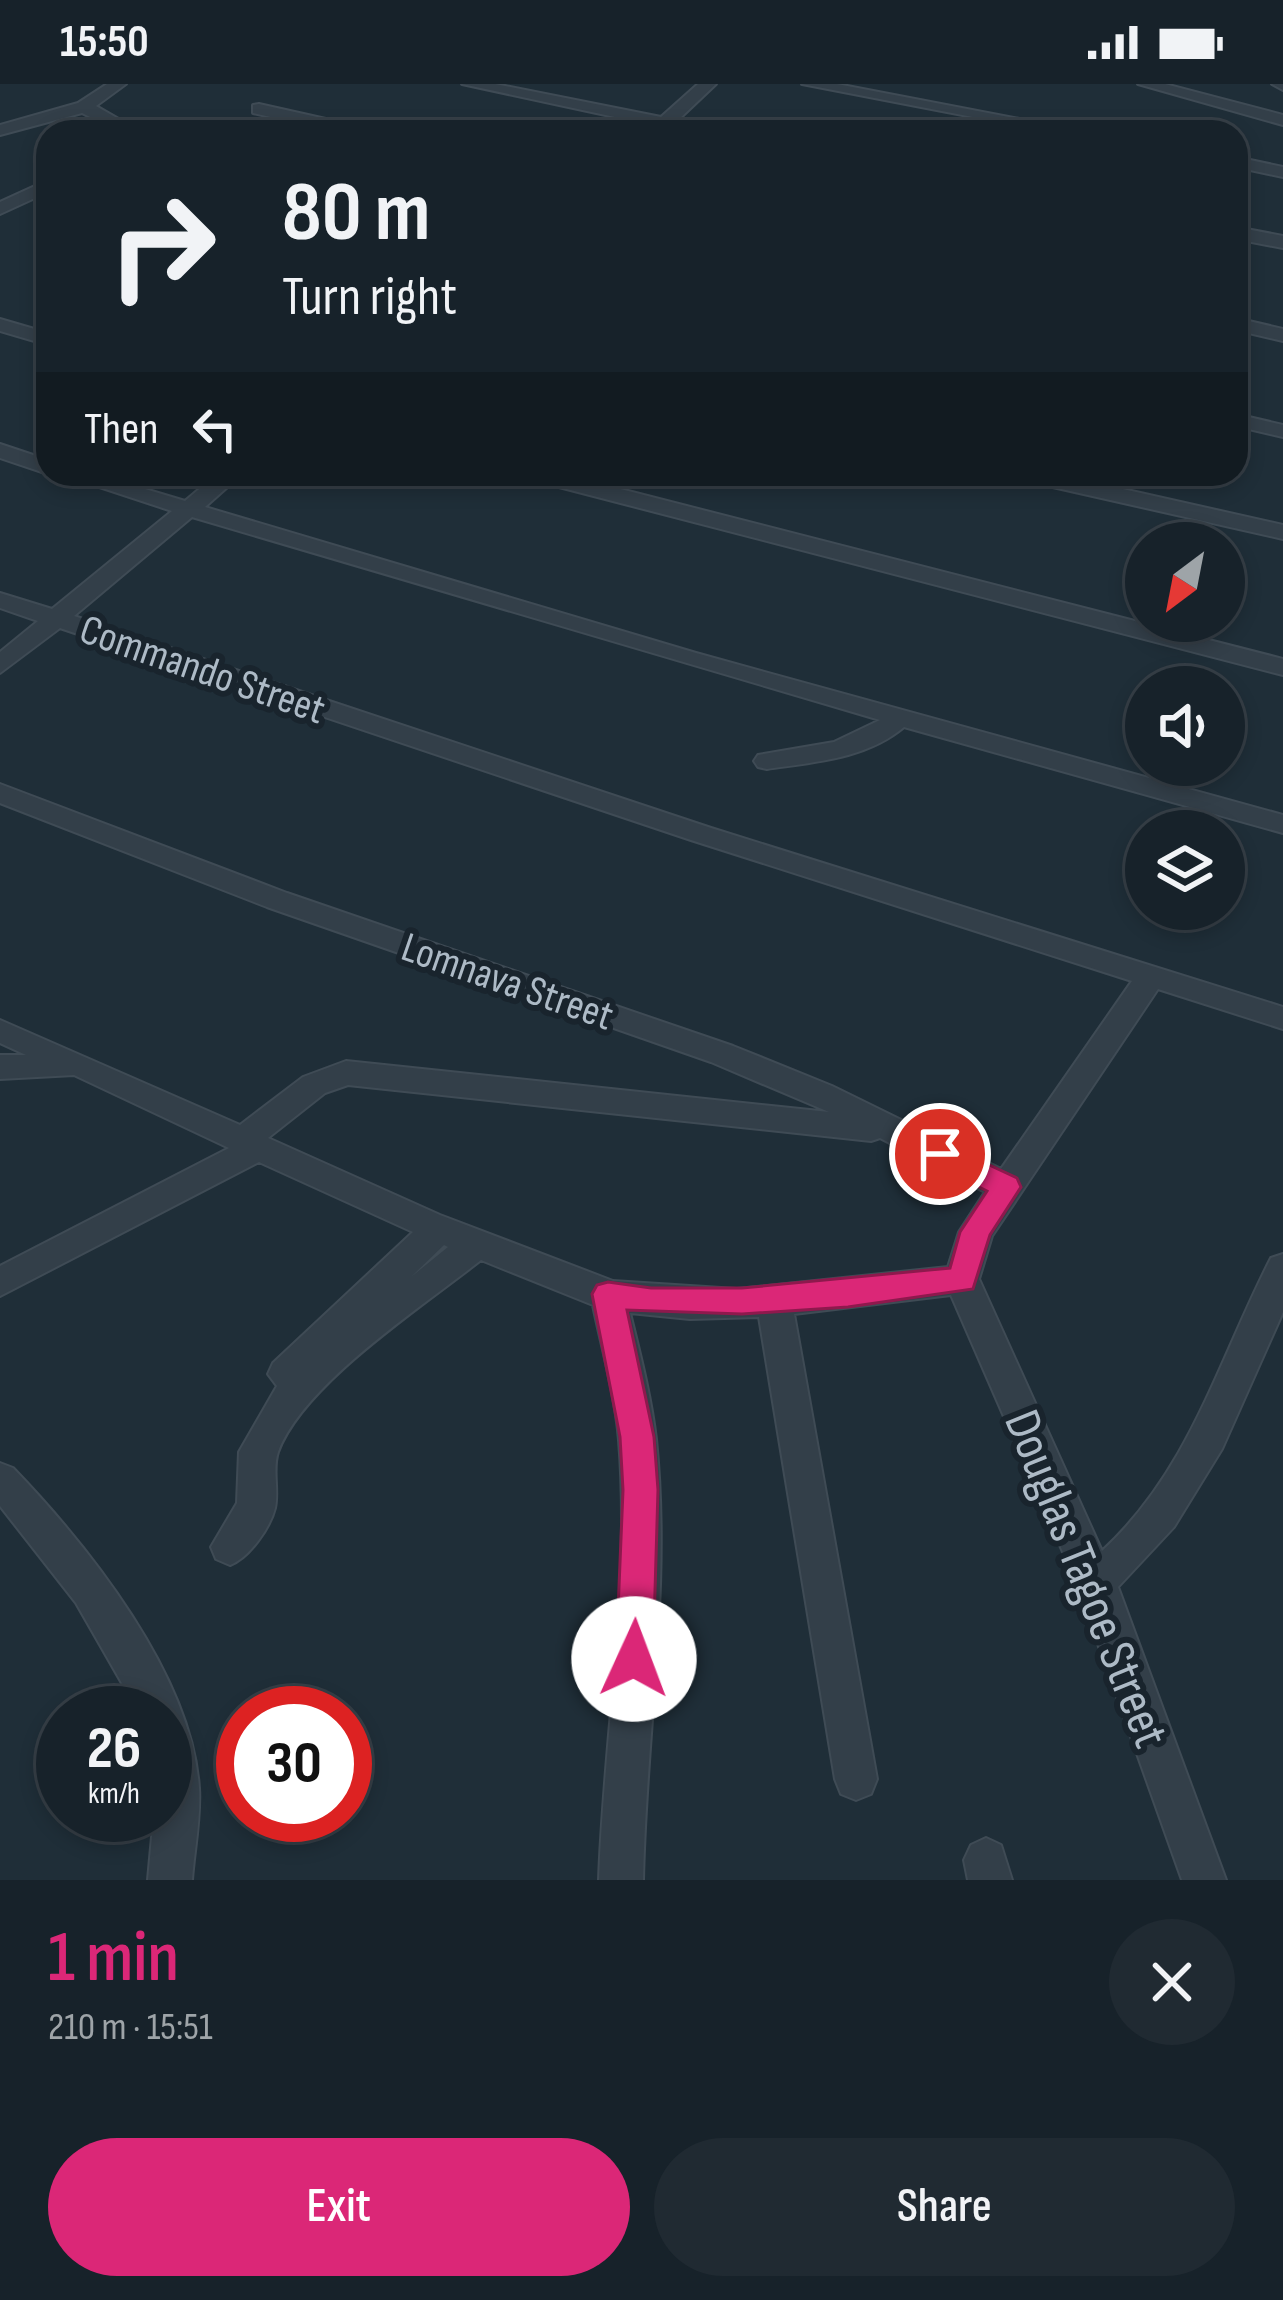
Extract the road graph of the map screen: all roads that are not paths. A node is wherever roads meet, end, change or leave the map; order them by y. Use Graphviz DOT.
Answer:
graph roads {
  1 [pos="118,84"];
  2 [pos="470,84"];
  3 [pos="708,84"];
  4 [pos="810,84"];
  5 [pos="1146,84"];
  6 [pos="84,107"];
  7 [pos="259,109"];
  8 [pos="36,120"];
  9 [pos="37,120"];
  10 [pos="109,120"];
  11 [pos="308,120"];
  12 [pos="628,120"];
  13 [pos="667,120"];
  14 [pos="1012,120"];
  15 [pos="1283,120"];
  16 [pos="0,130"];
  17 [pos="1248,165"];
  18 [pos="1283,172"];
  19 [pos="36,191"];
  20 [pos="0,209"];
  21 [pos="1248,235"];
  22 [pos="1283,242"];
  23 [pos="0,325"];
  24 [pos="1248,327"];
  25 [pos="1283,335"];
  26 [pos="36,336"];
  27 [pos="1248,423"];
  28 [pos="1283,430"];
  29 [pos="0,451"];
  30 [pos="36,462"];
  31 [pos="109,486"];
  32 [pos="216,486"];
  33 [pos="582,486"];
  34 [pos="1079,486"];
  35 [pos="186,510"];
  36 [pos="1283,532"];
  37 [pos="0,600"];
  38 [pos="60,619"];
  39 [pos="0,665"];
  40 [pos="1283,667"];
  41 [pos="899,717"];
  42 [pos="767,761"];
  43 [pos="0,793"];
  44 [pos="1283,824"];
  45 [pos="1150,978"];
  46 [pos="1283,1018"];
  47 [pos="0,1031"];
  48 [pos="82,1064"];
  49 [pos="0,1067"];
  50 [pos="895,1131"];
  51 [pos="249,1145"];
  52 [pos="1006,1187"];
  53 [pos="438,1229"];
  54 [pos="476,1244"];
  55 [pos="1283,1268"];
  56 [pos="962,1280"];
  57 [pos="0,1282"];
  58 [pos="608,1294"];
  59 [pos="774,1299"];
  60 [pos="286,1373"];
  61 [pos="0,1480"];
  62 [pos="230,1547"];
  63 [pos="1096,1582"];
  64 [pos="144,1686"];
  65 [pos="856,1779"];
  66 [pos="173,1842"];
  67 [pos="170,1880"];
  68 [pos="621,1880"];
  69 [pos="1204,1880"];
  1 -- 6 [label="street"];
  2 -- 12 [label="street"];
  3 -- 13 [label="street"];
  4 -- 14 [label="street"];
  5 -- 15 [label="street"];
  6 -- 9 [label="street"];
  6 -- 10 [label="street"];
  7 -- 11 [label="street"];
  8 -- 16 [label="street"];
  17 -- 18 [label="street"];
  19 -- 20 [label="street"];
  21 -- 22 [label="street"];
  23 -- 26 [label="street"];
  24 -- 25 [label="street"];
  27 -- 28 [label="street"];
  29 -- 30 [label="street"];
  31 -- 35 [label="street"];
  32 -- 35 [label="street"];
  33 -- 40 [label="street"];
  34 -- 36 [label="street"];
  35 -- 38 [label="street"];
  35 -- 41 [label="street"];
  37 -- 38 [label="street, Commando Street"];
  38 -- 39 [label="street"];
  38 -- 45 [label="street, Commando Street"];
  41 -- 42 [label="street"];
  41 -- 44 [label="street"];
  43 -- 50 [label="street, Lomnava Street"];
  45 -- 46 [label="street, Commando Street"];
  45 -- 52 [label="street"];
  47 -- 48 [label="street"];
  48 -- 49 [label="street"];
  48 -- 51 [label="street"];
  50 -- 51 [label="street"];
  50 -- 52 [label="street, Lomnava Street"];
  51 -- 53 [label="street"];
  51 -- 57 [label="street"];
  52 -- 56 [label="street"];
  53 -- 54 [label="street"];
  53 -- 60 [label="street"];
  54 -- 58 [label="street"];
  54 -- 62 [label="street"];
  55 -- 63 [label="street"];
  56 -- 59 [label="street"];
  56 -- 63 [label="street, Douglas Tagoe Street"];
  58 -- 59 [label="street"];
  58 -- 68 [label="street"];
  59 -- 65 [label="street"];
  61 -- 64 [label="street"];
  63 -- 69 [label="street, Douglas Tagoe Street"];
  66 -- 67 [label="street"];
}
